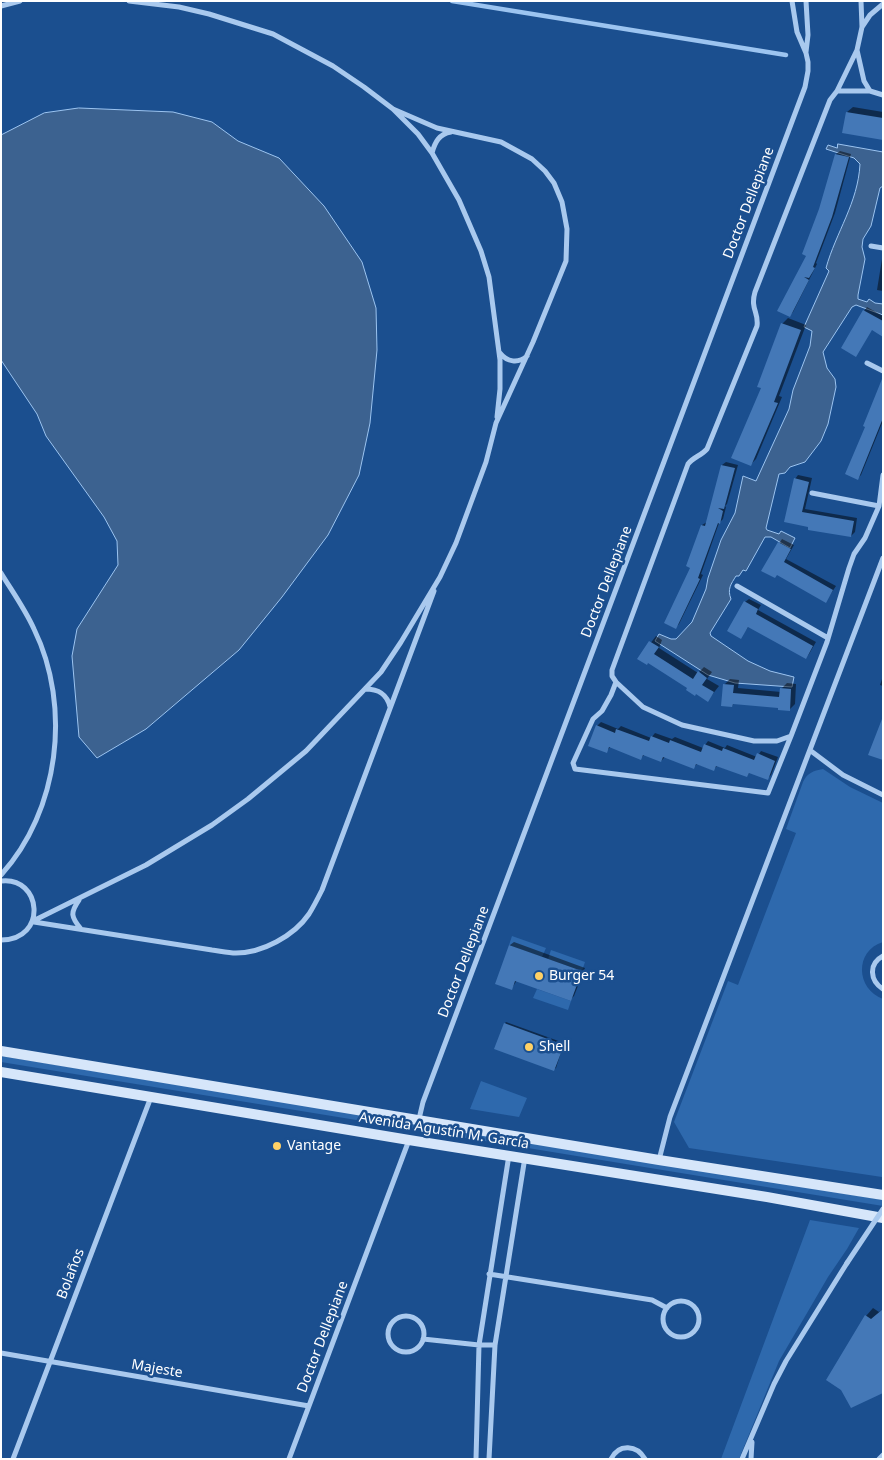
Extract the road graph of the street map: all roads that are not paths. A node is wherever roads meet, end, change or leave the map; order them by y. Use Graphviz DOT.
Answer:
graph roads {
  1 [pos="20,1"];
  2 [pos="129,1"];
  3 [pos="792,1"];
  4 [pos="806,1"];
  5 [pos="861,1"];
  6 [pos="883,4"];
  7 [pos="1,6"];
  8 [pos="862,27"];
  9 [pos="857,50"];
  10 [pos="806,53"];
  11 [pos="837,91"];
  12 [pos="870,92"];
  13 [pos="883,95"];
  14 [pos="393,109"];
  15 [pos="454,132"];
  16 [pos="432,153"];
  17 [pos="871,246"];
  18 [pos="883,248"];
  19 [pos="499,352"];
  20 [pos="527,355"];
  21 [pos="867,363"];
  22 [pos="883,371"];
  23 [pos="496,423"];
  24 [pos="883,475"];
  25 [pos="812,493"];
  26 [pos="878,506"];
  27 [pos="883,558"];
  28 [pos="1,573"];
  29 [pos="440,576"];
  30 [pos="737,586"];
  31 [pos="828,638"];
  32 [pos="616,682"];
  33 [pos="365,689"];
  34 [pos="390,708"];
  35 [pos="792,736"];
  36 [pos="811,751"];
  37 [pos="883,795"];
  38 [pos="1,875"];
  39 [pos="1,881"];
  40 [pos="80,899"];
  41 [pos="33,922"];
  42 [pos="82,929"];
  43 [pos="1,940"];
  44 [pos="883,956"];
  45 [pos="883,990"];
  46 [pos="1,1051"];
  47 [pos="1,1072"];
  48 [pos="151,1097"];
  49 [pos="419,1119"];
  50 [pos="409,1140"];
  51 [pos="509,1155"];
  52 [pos="525,1157"];
  53 [pos="659,1160"];
  54 [pos="883,1195"];
  55 [pos="883,1209"];
  56 [pos="883,1218"];
  57 [pos="490,1274"];
  58 [pos="506,1276"];
  59 [pos="667,1308"];
  60 [pos="423,1339"];
  61 [pos="479,1345"];
  62 [pos="495,1345"];
  63 [pos="1,1353"];
  64 [pos="50,1362"];
  65 [pos="308,1406"];
  66 [pos="752,1438"];
  67 [pos="883,1456"];
  68 [pos="13,1459"];
  69 [pos="289,1459"];
  70 [pos="476,1459"];
  71 [pos="490,1459"];
  72 [pos="611,1459"];
  73 [pos="645,1459"];
  74 [pos="742,1459"];
  75 [pos="751,1459"];
  76 [pos="879,1459"];
  1 -- 7 [label="street"];
  2 -- 14 [label="street"];
  3 -- 10 [label="street, Doctor Dellepiane"];
  4 -- 10 [label="street, Doctor Dellepiane"];
  5 -- 8 [label="street"];
  6 -- 8 [label="street"];
  8 -- 9 [label="street"];
  9 -- 11 [label="street"];
  9 -- 12 [label="street"];
  10 -- 49 [label="street, Doctor Dellepiane"];
  11 -- 12 [label="street"];
  11 -- 32 [label="street"];
  12 -- 13 [label="street"];
  14 -- 15 [label="street"];
  14 -- 16 [label="street"];
  15 -- 16 [label="street"];
  15 -- 20 [label="street"];
  16 -- 19 [label="street"];
  17 -- 18 [label="street"];
  19 -- 20 [label="street"];
  19 -- 23 [label="street"];
  20 -- 23 [label="street"];
  21 -- 22 [label="street"];
  23 -- 29 [label="street"];
  24 -- 26 [label="street"];
  25 -- 26 [label="street"];
  26 -- 31 [label="street"];
  27 -- 36 [label="street"];
  28 -- 38 [label="street"];
  29 -- 33 [label="street"];
  29 -- 34 [label="street"];
  30 -- 31 [label="street"];
  31 -- 35 [label="street"];
  32 -- 35 [label="street"];
  32 -- 35 [label="street"];
  33 -- 34 [label="street"];
  33 -- 40 [label="street"];
  34 -- 42 [label="street"];
  36 -- 37 [label="street"];
  36 -- 53 [label="street"];
  39 -- 41 [label="street"];
  40 -- 41 [label="street"];
  40 -- 42 [label="street"];
  41 -- 42 [label="street"];
  41 -- 43 [label="street"];
  44 -- 45 [label="street"];
  46 -- 49 [label="main road, Avenida Agustín M. García"];
  47 -- 48 [label="main road, Avenida Agustín M. García"];
  48 -- 50 [label="main road, Avenida Agustín M. García"];
  48 -- 64 [label="street, Bolaños"];
  49 -- 53 [label="main road, Avenida Agustín M. García"];
  50 -- 51 [label="main road, Avenida Agustín M. García"];
  50 -- 65 [label="street, Doctor Dellepiane"];
  51 -- 52 [label="main road, Avenida Agustín M. García"];
  51 -- 57 [label="street"];
  52 -- 56 [label="main road, Avenida Agustín M. García"];
  52 -- 58 [label="street"];
  53 -- 54 [label="main road, Avenida Agustín M. García"];
  55 -- 66 [label="street, bridge"];
  57 -- 58 [label="street"];
  57 -- 61 [label="street"];
  58 -- 59 [label="street"];
  58 -- 62 [label="street"];
  59 -- 59 [label="street"];
  60 -- 60 [label="street"];
  60 -- 61 [label="street"];
  61 -- 62 [label="street"];
  61 -- 70 [label="street"];
  62 -- 71 [label="street"];
  63 -- 64 [label="street, Majeste"];
  64 -- 65 [label="street, Majeste"];
  64 -- 68 [label="street, Bolaños"];
  65 -- 69 [label="street, Doctor Dellepiane"];
  66 -- 74 [label="street"];
  66 -- 75 [label="street"];
  67 -- 76 [label="street"];
  72 -- 73 [label="street"];
}
